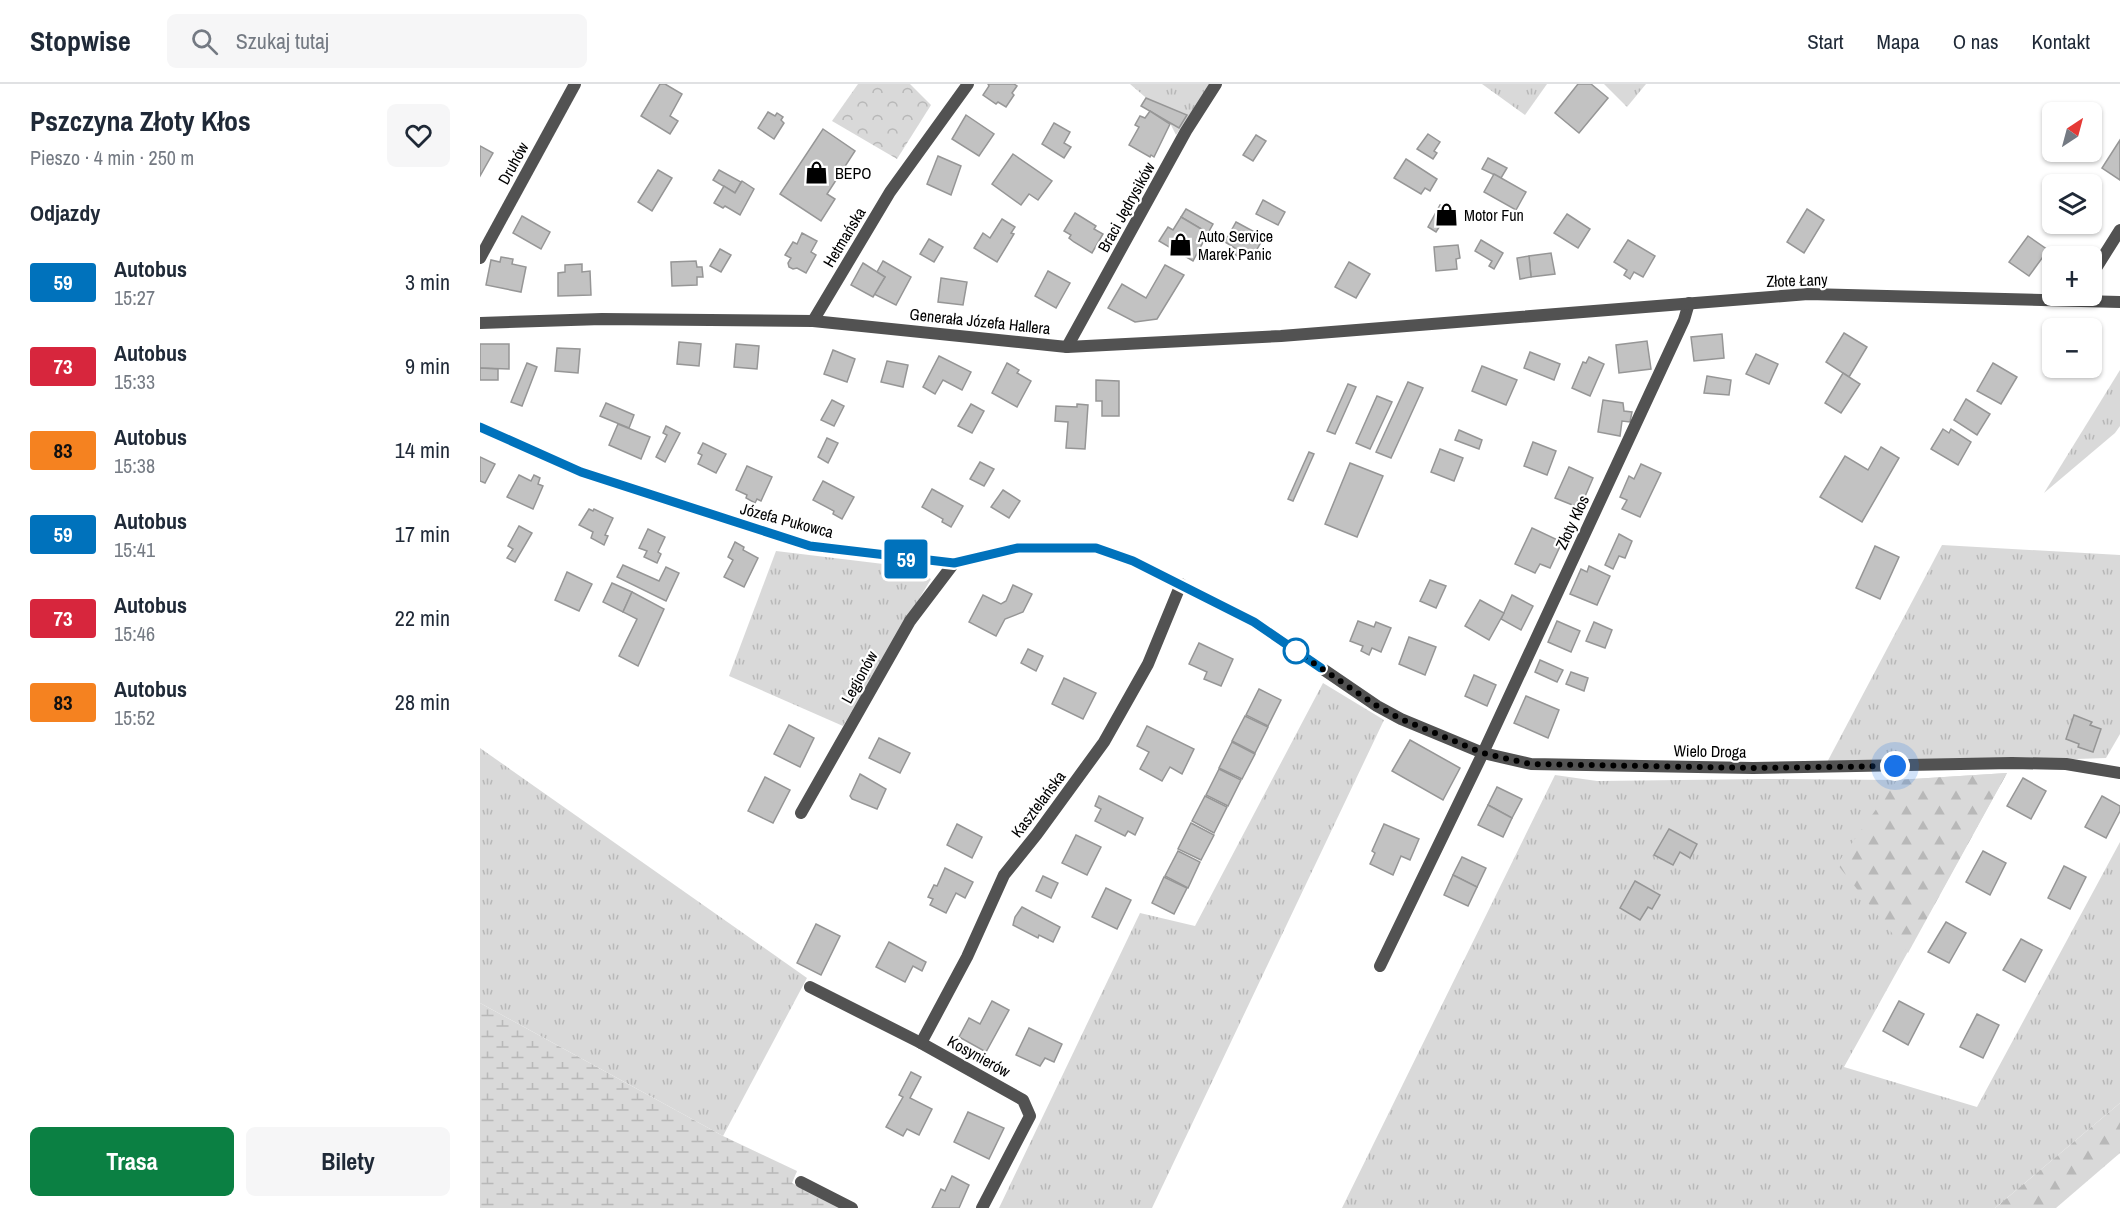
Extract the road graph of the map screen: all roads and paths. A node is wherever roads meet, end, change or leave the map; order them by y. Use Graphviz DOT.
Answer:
graph roads {
  1 [pos="575,84"];
  2 [pos="968,84"];
  3 [pos="1216,84"];
  4 [pos="2120,230"];
  5 [pos="480,258"];
  6 [pos="2102,259"];
  7 [pos="2042,297"];
  8 [pos="2102,300"];
  9 [pos="2120,302"];
  10 [pos="1689,303"];
  11 [pos="1477,320"];
  12 [pos="813,321"];
  13 [pos="480,323"];
  14 [pos="1067,347"];
  15 [pos="480,427"];
  16 [pos="954,563"];
  17 [pos="1181,584"];
  18 [pos="1321,668"];
  19 [pos="1483,753"];
  20 [pos="2120,773"];
  21 [pos="801,813"];
  22 [pos="1380,966"];
  23 [pos="810,987"];
  24 [pos="921,1043"];
  25 [pos="801,1182"];
  26 [pos="852,1208"];
  27 [pos="982,1208"];
  1 -- 5 [label="street, Druhów"];
  2 -- 12 [label="street, Hetmańska"];
  3 -- 14 [label="street, Braci Jędrysików"];
  4 -- 6 [label="street"];
  7 -- 10 [label="street, Złote Łany"];
  8 -- 9 [label="street, Złote Łany"];
  10 -- 11 [label="street, Złote Łany"];
  10 -- 19 [label="street, Złoty Kłos"];
  11 -- 14 [label="street, Generała Józefa Hallera"];
  12 -- 13 [label="street, Generała Józefa Hallera"];
  12 -- 14 [label="street, Generała Józefa Hallera"];
  15 -- 16 [label="street, Józefa Pukowca"];
  16 -- 17 [label="street, Józefa Pukowca"];
  16 -- 21 [label="street, Legionów"];
  17 -- 18 [label="street, Józefa Pukowca"];
  17 -- 24 [label="street, Kasztelańska"];
  18 -- 19 [label="street, Wielo Droga"];
  19 -- 20 [label="street, Wielo Droga"];
  19 -- 22 [label="street, Złoty Kłos"];
  23 -- 24 [label="street, Kosynierów"];
  24 -- 27 [label="street, Kosynierów"];
  25 -- 26 [label="street"];
}
